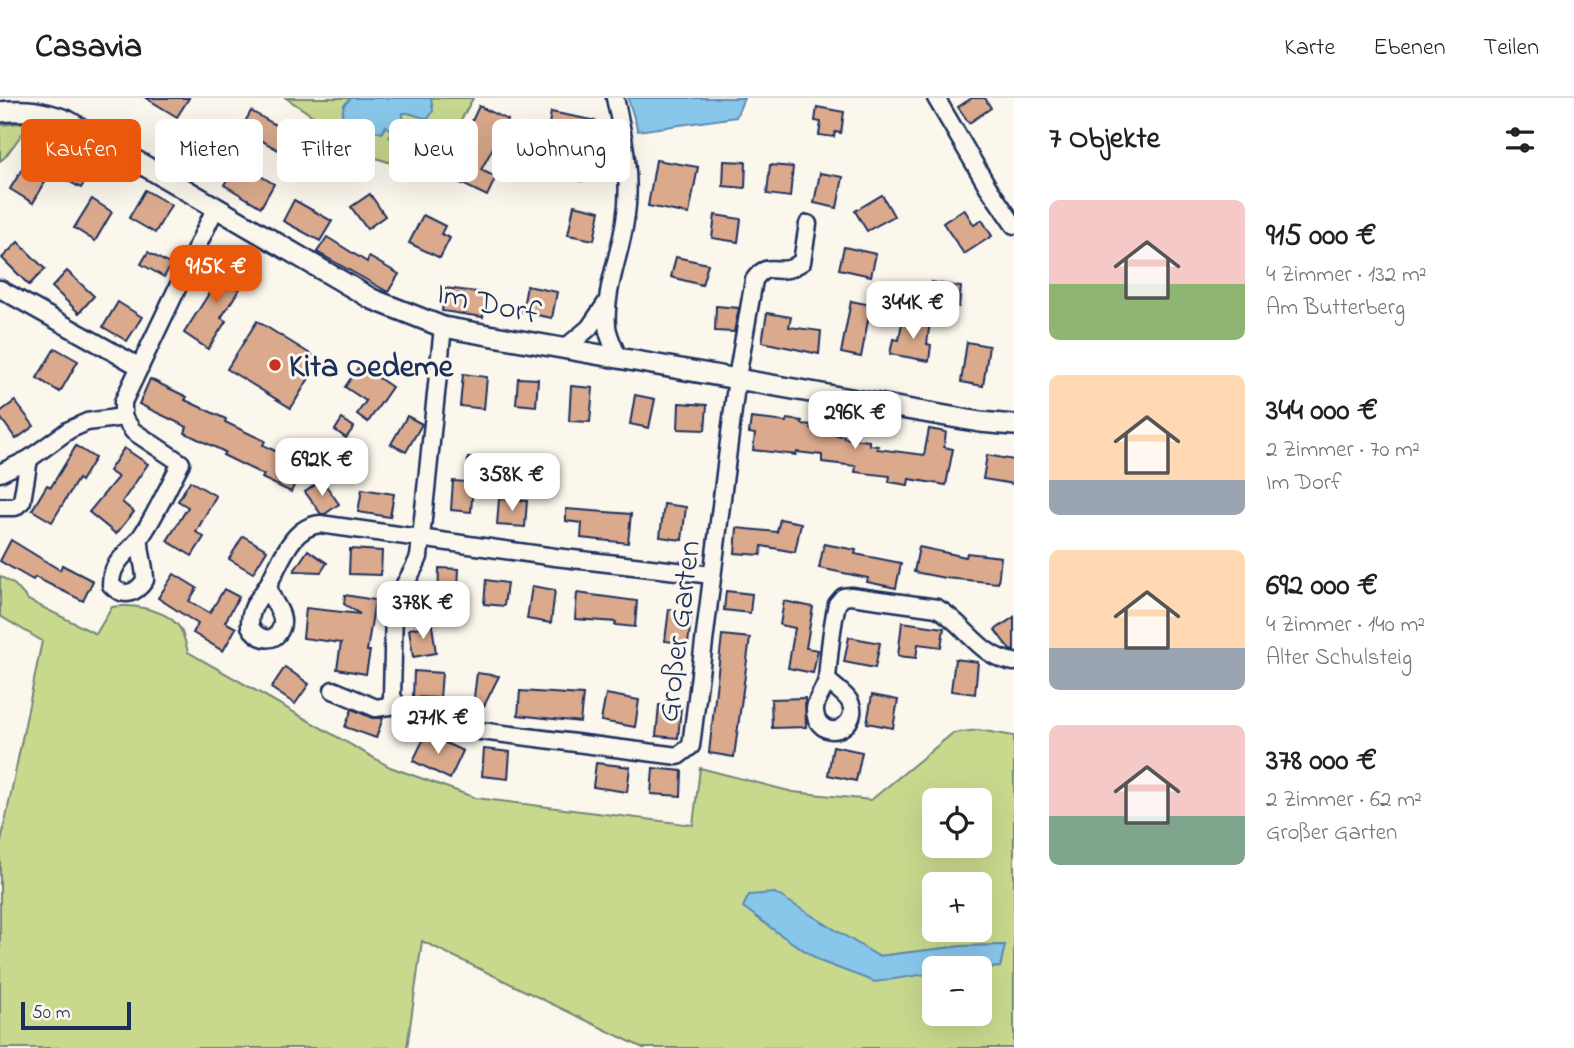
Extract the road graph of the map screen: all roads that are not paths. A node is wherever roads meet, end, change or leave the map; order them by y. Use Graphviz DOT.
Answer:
graph roads {
  1 [pos="615,98"];
  2 [pos="936,98"];
  3 [pos="0,112"];
  4 [pos="215,209"];
  5 [pos="808,224"];
  6 [pos="1014,225"];
  7 [pos="0,289"];
  8 [pos="607,302"];
  9 [pos="443,327"];
  10 [pos="565,348"];
  11 [pos="618,357"];
  12 [pos="140,367"];
  13 [pos="737,378"];
  14 [pos="123,417"];
  15 [pos="1014,425"];
  16 [pos="29,459"];
  17 [pos="0,473"];
  18 [pos="0,507"];
  19 [pos="140,538"];
  20 [pos="421,539"];
  21 [pos="712,575"];
  22 [pos="269,584"];
  23 [pos="1014,663"];
  24 [pos="827,680"];
  25 [pos="333,690"];
  26 [pos="396,705"];
  1 -- 8 [label="street"];
  2 -- 6 [label="street"];
  3 -- 4 [label="street, Im Dorf"];
  4 -- 9 [label="street, Im Dorf"];
  4 -- 12 [label="street"];
  5 -- 13 [label="street, Großer Garten"];
  7 -- 12 [label="street"];
  8 -- 10 [label="street"];
  8 -- 11 [label="street"];
  9 -- 10 [label="street, Im Dorf"];
  9 -- 20 [label="street"];
  10 -- 11 [label="street, Im Dorf"];
  11 -- 13 [label="street, Im Dorf"];
  12 -- 14 [label="street"];
  13 -- 15 [label="street, Im Dorf"];
  13 -- 21 [label="street, Großer Garten"];
  14 -- 16 [label="street"];
  14 -- 19 [label="street"];
  16 -- 17 [label="street"];
  16 -- 18 [label="street"];
  20 -- 21 [label="street"];
  20 -- 22 [label="street"];
  20 -- 26 [label="street"];
  21 -- 26 [label="street, Großer Garten"];
  23 -- 24 [label="street"];
  25 -- 26 [label="street, Großer Garten"];
}
